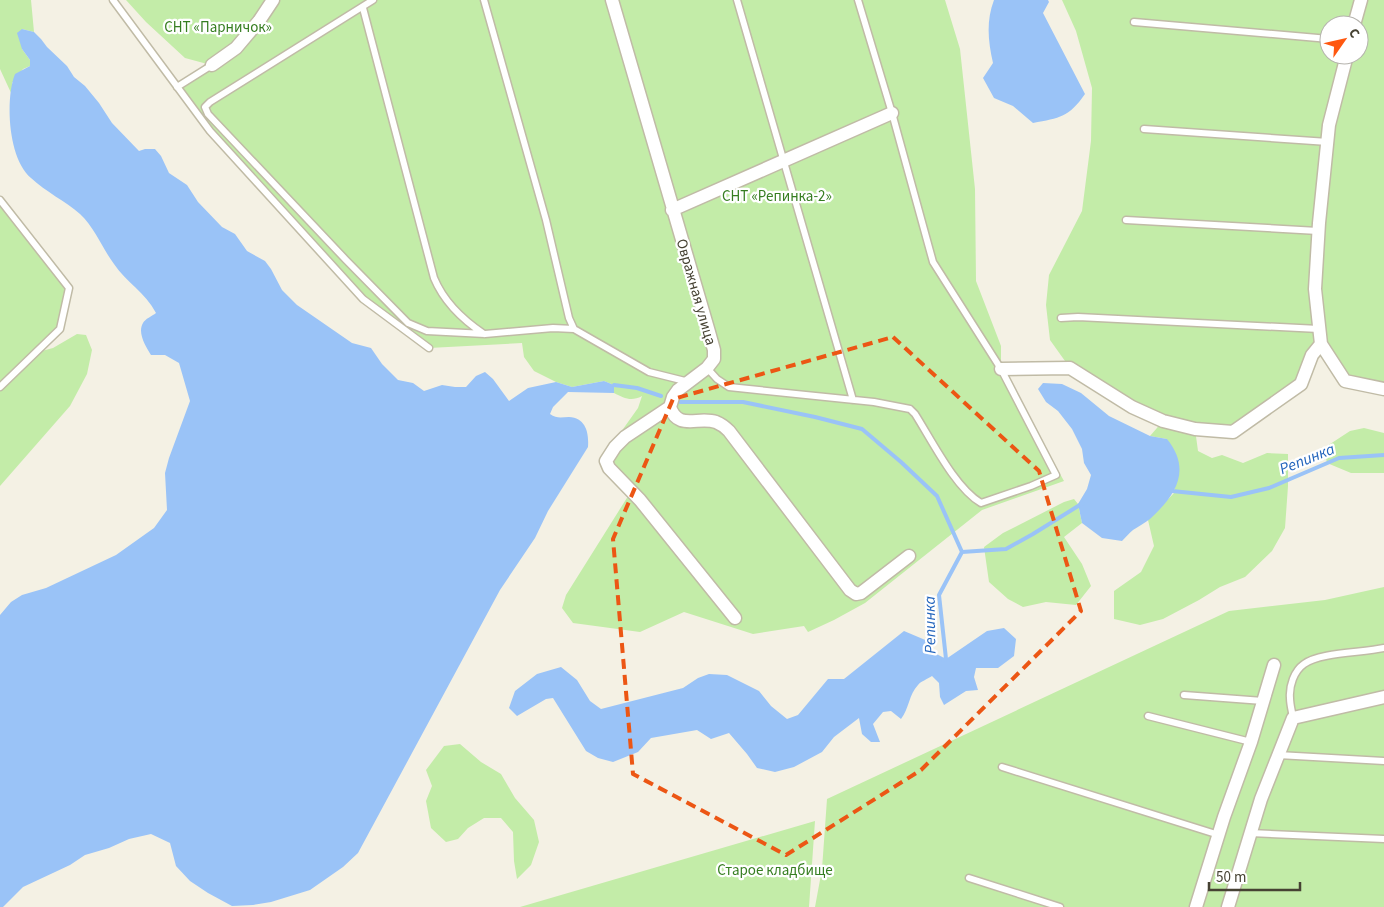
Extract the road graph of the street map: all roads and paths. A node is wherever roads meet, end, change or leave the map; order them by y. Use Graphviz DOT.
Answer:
graph roads {
  1 [pos="113,0"];
  2 [pos="273,0"];
  3 [pos="373,0"];
  4 [pos="484,0"];
  5 [pos="612,0"];
  6 [pos="737,0"];
  7 [pos="858,0"];
  8 [pos="1361,0"];
  9 [pos="363,8"];
  10 [pos="1357,15"];
  11 [pos="1134,22"];
  12 [pos="1319,38"];
  13 [pos="212,65"];
  14 [pos="1344,65"];
  15 [pos="178,87"];
  16 [pos="892,113"];
  17 [pos="1144,129"];
  18 [pos="1328,142"];
  19 [pos="782,160"];
  20 [pos="0,200"];
  21 [pos="672,210"];
  22 [pos="1126,220"];
  23 [pos="1318,232"];
  24 [pos="1061,318"];
  25 [pos="574,329"];
  26 [pos="1319,329"];
  27 [pos="485,334"];
  28 [pos="1321,344"];
  29 [pos="429,348"];
  30 [pos="707,368"];
  31 [pos="1001,368"];
  32 [pos="691,382"];
  33 [pos="0,388"];
  34 [pos="1384,389"];
  35 [pos="853,400"];
  36 [pos="670,407"];
  37 [pos="909,556"];
  38 [pos="735,618"];
  39 [pos="1384,648"];
  40 [pos="1274,664"];
  41 [pos="1184,695"];
  42 [pos="1384,697"];
  43 [pos="1263,701"];
  44 [pos="1148,716"];
  45 [pos="1293,718"];
  46 [pos="1251,742"];
  47 [pos="1278,755"];
  48 [pos="1384,761"];
  49 [pos="1002,767"];
  50 [pos="1250,833"];
  51 [pos="1219,835"];
  52 [pos="1384,839"];
  53 [pos="969,878"];
  54 [pos="1060,907"];
  55 [pos="1196,907"];
  56 [pos="1228,907"];
  1 -- 15 [label="lane"];
  2 -- 13 [label="street"];
  3 -- 9 [label="lane"];
  4 -- 25 [label="lane"];
  5 -- 21 [label="street, Овражная улица"];
  6 -- 19 [label="lane"];
  7 -- 16 [label="lane"];
  8 -- 10 [label="street"];
  9 -- 27 [label="lane"];
  9 -- 27 [label="lane"];
  11 -- 12 [label="lane"];
  13 -- 15 [label="lane"];
  14 -- 18 [label="street"];
  15 -- 29 [label="lane"];
  16 -- 19 [label="street"];
  16 -- 31 [label="lane"];
  17 -- 18 [label="lane"];
  18 -- 23 [label="street"];
  19 -- 21 [label="street"];
  19 -- 35 [label="lane"];
  20 -- 33 [label="lane"];
  21 -- 30 [label="street, Овражная улица"];
  22 -- 23 [label="lane"];
  23 -- 26 [label="street"];
  24 -- 26 [label="lane"];
  25 -- 27 [label="lane"];
  25 -- 32 [label="lane"];
  26 -- 28 [label="street"];
  28 -- 31 [label="street"];
  28 -- 34 [label="street"];
  30 -- 32 [label="street, Овражная улица"];
  30 -- 35 [label="lane"];
  31 -- 35 [label="lane"];
  32 -- 36 [label="street, Овражная улица"];
  36 -- 37 [label="street"];
  36 -- 38 [label="street, Овражная улица"];
  39 -- 45 [label="lane"];
  40 -- 43 [label="street"];
  41 -- 43 [label="lane"];
  42 -- 45 [label="street"];
  43 -- 46 [label="street"];
  44 -- 46 [label="lane"];
  45 -- 47 [label="street"];
  46 -- 51 [label="street"];
  47 -- 48 [label="lane"];
  47 -- 50 [label="street"];
  49 -- 51 [label="lane"];
  50 -- 52 [label="lane"];
  50 -- 56 [label="street"];
  51 -- 55 [label="street"];
  53 -- 54 [label="lane"];
}
